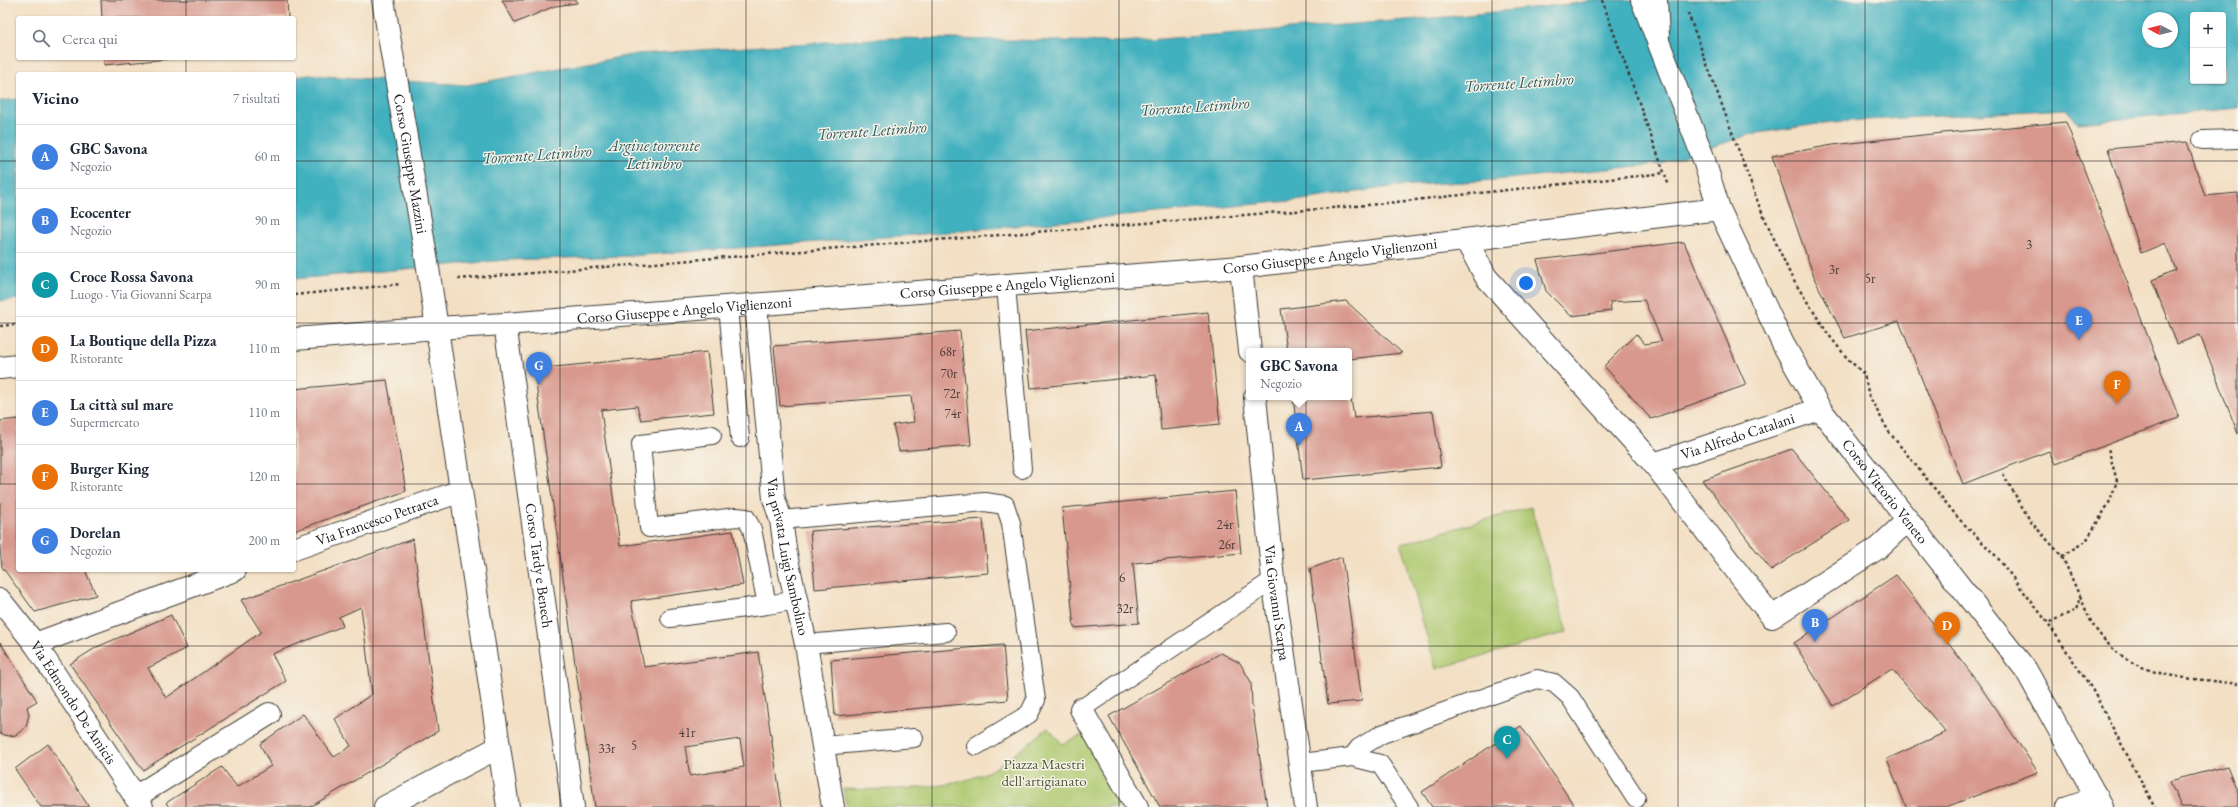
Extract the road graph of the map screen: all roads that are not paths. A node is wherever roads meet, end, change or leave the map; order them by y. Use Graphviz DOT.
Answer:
graph roads {
  1 [pos="383,0"];
  2 [pos="1642,0"];
  3 [pos="1656,0"];
  4 [pos="1658,36"];
  5 [pos="2238,139"];
  6 [pos="2202,140"];
  7 [pos="1719,209"];
  8 [pos="1466,240"];
  9 [pos="1241,267"];
  10 [pos="1006,286"];
  11 [pos="756,305"];
  12 [pos="728,307"];
  13 [pos="505,324"];
  14 [pos="437,328"];
  15 [pos="296,338"];
  16 [pos="1250,348"];
  17 [pos="16,366"];
  18 [pos="0,368"];
  19 [pos="1255,400"];
  20 [pos="1820,409"];
  21 [pos="712,435"];
  22 [pos="740,438"];
  23 [pos="1654,464"];
  24 [pos="1022,469"];
  25 [pos="461,491"];
  26 [pos="780,520"];
  27 [pos="1908,520"];
  28 [pos="296,548"];
  29 [pos="229,572"];
  30 [pos="1274,580"];
  31 [pos="0,600"];
  32 [pos="797,600"];
  33 [pos="767,604"];
  34 [pos="670,618"];
  35 [pos="946,632"];
  36 [pos="35,644"];
  37 [pos="806,644"];
  38 [pos="1081,709"];
  39 [pos="269,714"];
  40 [pos="914,738"];
  41 [pos="822,746"];
  42 [pos="976,746"];
  43 [pos="499,747"];
  44 [pos="1352,757"];
  45 [pos="1301,764"];
  46 [pos="1636,798"];
  47 [pos="139,802"];
  48 [pos="2099,802"];
  49 [pos="385,807"];
  50 [pos="508,807"];
  51 [pos="572,807"];
  52 [pos="833,807"];
  53 [pos="1137,807"];
  54 [pos="1306,807"];
  55 [pos="1409,807"];
  56 [pos="2068,807"];
  1 -- 14 [label="street, Corso Giuseppe Mazzini"];
  2 -- 4 [label="street"];
  3 -- 4 [label="street"];
  4 -- 7 [label="street, Corso Vittorio Veneto"];
  5 -- 6 [label="lane"];
  7 -- 8 [label="street, Corso Giuseppe e Angelo Viglienzoni"];
  7 -- 20 [label="street, Corso Vittorio Veneto"];
  8 -- 9 [label="street, Corso Giuseppe e Angelo Viglienzoni"];
  8 -- 23 [label="street"];
  9 -- 10 [label="street, Corso Giuseppe e Angelo Viglienzoni"];
  9 -- 16 [label="street"];
  10 -- 11 [label="street, Corso Giuseppe e Angelo Viglienzoni"];
  10 -- 24 [label="lane"];
  11 -- 12 [label="street, Corso Giuseppe e Angelo Viglienzoni"];
  11 -- 26 [label="street, Via privata Luigi Sambolino"];
  12 -- 13 [label="street, Corso Giuseppe e Angelo Viglienzoni"];
  12 -- 22 [label="lane"];
  13 -- 14 [label="street, Corso Giuseppe e Angelo Viglienzoni"];
  13 -- 51 [label="street, Corso Tardy e Benech"];
  14 -- 15 [label="street, Corso Giuseppe e Angelo Viglienzoni"];
  14 -- 25 [label="street"];
  17 -- 18 [label="street"];
  19 -- 30 [label="street, Via Giovanni Scarpa"];
  20 -- 23 [label="street, Via Alfredo Catalani"];
  20 -- 27 [label="street, Corso Vittorio Veneto"];
  21 -- 33 [label="lane"];
  23 -- 27 [label="street"];
  25 -- 28 [label="street, Via Francesco Petrarca"];
  25 -- 43 [label="street"];
  26 -- 32 [label="street, Via privata Luigi Sambolino"];
  26 -- 42 [label="lane"];
  27 -- 48 [label="street, Corso Vittorio Veneto"];
  29 -- 36 [label="street"];
  30 -- 38 [label="lane"];
  30 -- 45 [label="street, Via Giovanni Scarpa"];
  31 -- 36 [label="street, Via Edmondo De Amicis"];
  32 -- 33 [label="lane"];
  32 -- 37 [label="street, Via privata Luigi Sambolino"];
  33 -- 34 [label="lane"];
  35 -- 37 [label="lane"];
  36 -- 47 [label="street, Via Edmondo De Amicis"];
  37 -- 41 [label="street, Via privata Luigi Sambolino"];
  38 -- 53 [label="street"];
  39 -- 47 [label="street"];
  40 -- 41 [label="lane"];
  41 -- 52 [label="street, Via privata Luigi Sambolino"];
  43 -- 49 [label="street"];
  43 -- 50 [label="street"];
  44 -- 45 [label="lane"];
  44 -- 46 [label="lane"];
  44 -- 55 [label="lane"];
  45 -- 54 [label="street, Via Giovanni Scarpa"];
  48 -- 56 [label="street"];
}
